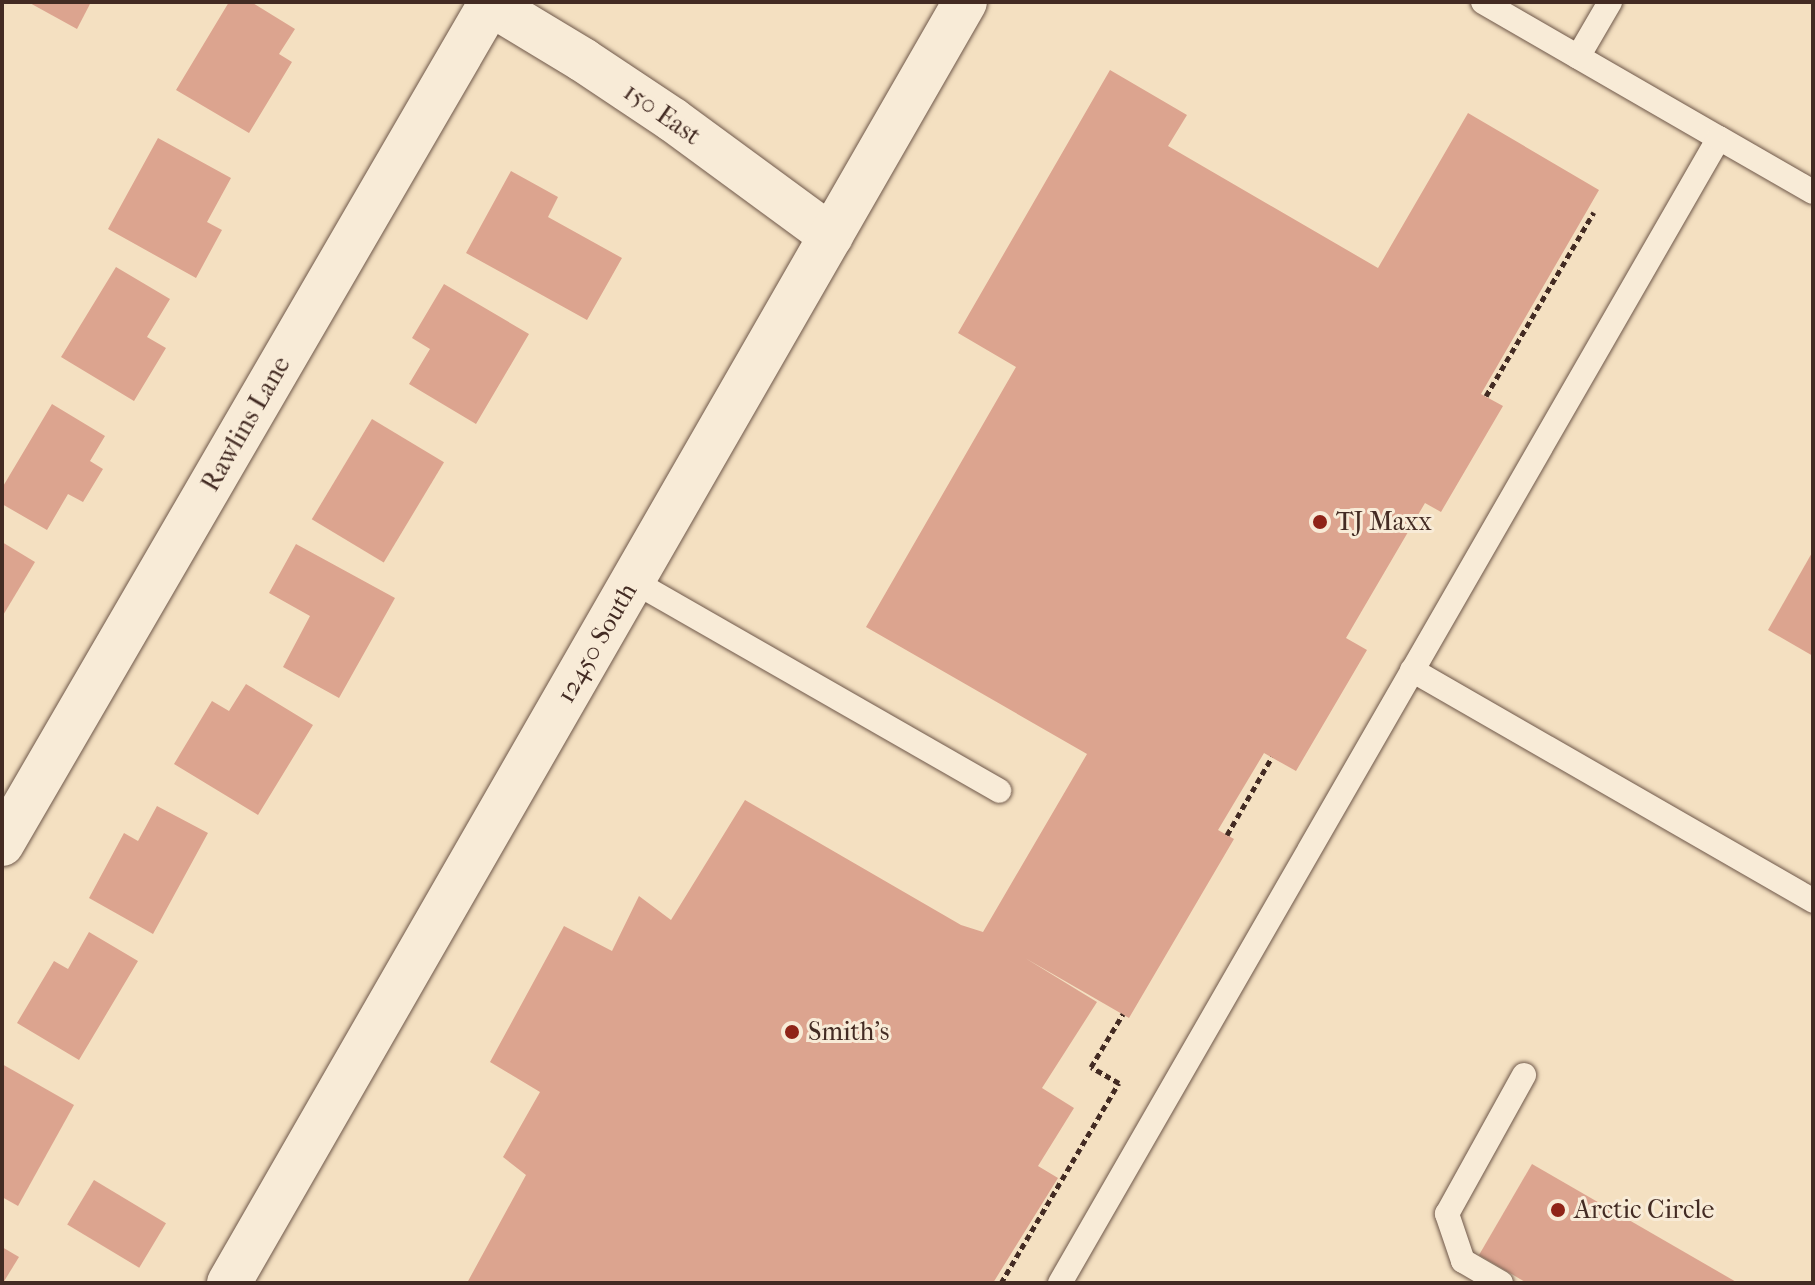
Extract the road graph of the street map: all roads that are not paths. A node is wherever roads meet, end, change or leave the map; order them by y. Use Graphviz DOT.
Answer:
graph roads {
  1 [pos="965,2"];
  2 [pos="1483,2"];
  3 [pos="1610,2"];
  4 [pos="490,3"];
  5 [pos="1578,57"];
  6 [pos="1719,138"];
  7 [pos="1813,192"];
  8 [pos="831,236"];
  9 [pos="633,581"];
  10 [pos="1412,670"];
  11 [pos="999,791"];
  12 [pos="2,844"];
  13 [pos="1813,901"];
  14 [pos="1524,1075"];
  15 [pos="229,1283"];
  16 [pos="1060,1283"];
  17 [pos="1501,1283"];
  1 -- 8 [label="street, 12450 South"];
  2 -- 5 [label="lane"];
  3 -- 5 [label="lane"];
  4 -- 8 [label="street, 150 East"];
  4 -- 12 [label="street, Rawlins Lane"];
  5 -- 6 [label="lane"];
  6 -- 7 [label="lane"];
  6 -- 10 [label="lane"];
  8 -- 9 [label="street, 12450 South"];
  9 -- 11 [label="lane"];
  9 -- 15 [label="street, 12450 South"];
  10 -- 13 [label="lane"];
  10 -- 16 [label="lane"];
  14 -- 17 [label="lane"];
}
